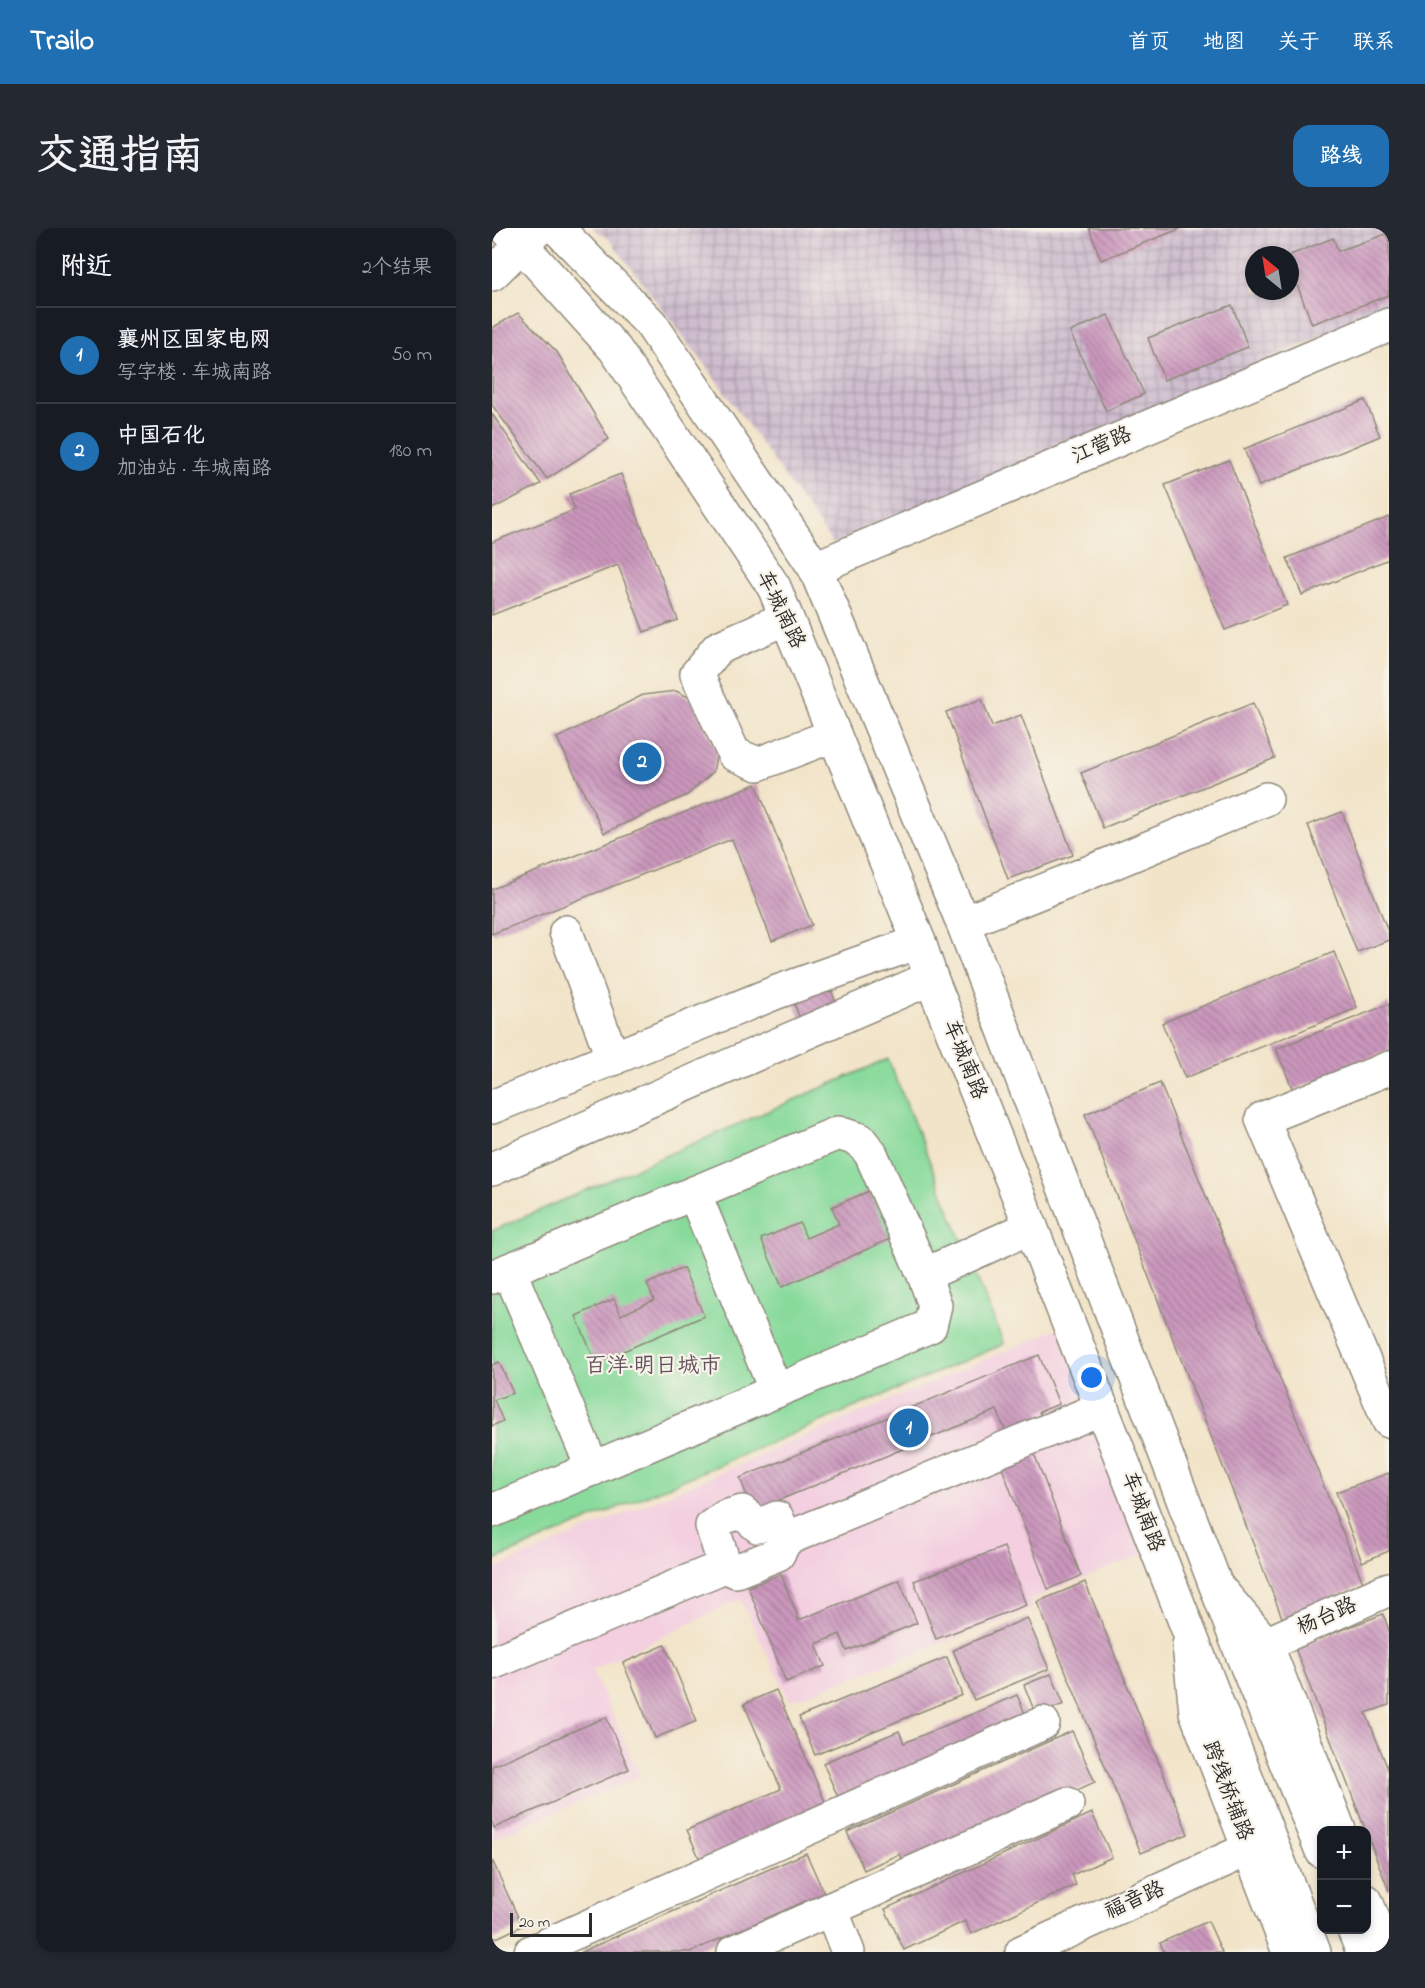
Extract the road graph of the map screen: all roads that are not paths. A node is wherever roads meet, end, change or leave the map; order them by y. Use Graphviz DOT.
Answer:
graph roads {
  1 [pos="557,228"];
  2 [pos="522,233"];
  3 [pos="492,274"];
  4 [pos="1389,325"];
  5 [pos="815,568"];
  6 [pos="786,618"];
  7 [pos="834,735"];
  8 [pos="1266,799"];
  9 [pos="963,923"];
  10 [pos="566,932"];
  11 [pos="919,942"];
  12 [pos="931,978"];
  13 [pos="613,1059"];
  14 [pos="1389,1068"];
  15 [pos="492,1107"];
  16 [pos="492,1169"];
  17 [pos="694,1193"];
  18 [pos="1031,1227"];
  19 [pos="500,1274"];
  20 [pos="924,1275"];
  21 [pos="776,1391"];
  22 [pos="1102,1408"];
  23 [pos="1389,1421"];
  24 [pos="593,1469"];
  25 [pos="492,1511"];
  26 [pos="786,1539"];
  27 [pos="725,1566"];
  28 [pos="1215,1585"];
  29 [pos="1389,1589"];
  30 [pos="1186,1625"];
  31 [pos="1266,1644"];
  32 [pos="492,1663"];
  33 [pos="1043,1723"];
  34 [pos="1067,1804"];
  35 [pos="1337,1826"];
  36 [pos="1317,1839"];
  37 [pos="1249,1849"];
  38 [pos="831,1909"];
  39 [pos="1371,1914"];
  40 [pos="1356,1934"];
  41 [pos="531,1952"];
  42 [pos="734,1952"];
  43 [pos="848,1952"];
  44 [pos="1022,1952"];
  45 [pos="1289,1952"];
  46 [pos="1314,1952"];
  47 [pos="1363,1952"];
  48 [pos="1386,1952"];
  1 -- 5 [label="main road, 车城南路"];
  2 -- 3 [label="main road"];
  2 -- 6 [label="main road, 车城南路"];
  4 -- 5 [label="main road, 江营路"];
  5 -- 9 [label="main road, 车城南路"];
  6 -- 7 [label="main road, 车城南路"];
  6 -- 7 [label="main road"];
  7 -- 11 [label="main road, 车城南路"];
  8 -- 9 [label="main road"];
  9 -- 28 [label="main road, 车城南路"];
  10 -- 13 [label="main road"];
  11 -- 12 [label="main road, 车城南路"];
  11 -- 13 [label="main road"];
  12 -- 16 [label="main road"];
  12 -- 18 [label="main road, 车城南路"];
  13 -- 15 [label="main road"];
  14 -- 23 [label="main road"];
  17 -- 19 [label="main road"];
  17 -- 20 [label="main road"];
  17 -- 21 [label="main road"];
  18 -- 20 [label="main road"];
  18 -- 22 [label="main road, 车城南路"];
  19 -- 24 [label="main road"];
  20 -- 21 [label="main road"];
  21 -- 24 [label="main road"];
  22 -- 26 [label="main road"];
  22 -- 30 [label="main road, 车城南路"];
  24 -- 25 [label="main road"];
  26 -- 27 [label="main road"];
  26 -- 27 [label="main road"];
  27 -- 32 [label="main road"];
  28 -- 31 [label="main road"];
  28 -- 36 [label="main road, 车城南路"];
  29 -- 31 [label="main road, 杨台路"];
  30 -- 37 [label="main road, 跨线桥辅路"];
  30 -- 46 [label="main road, 车城南路"];
  31 -- 35 [label="main road"];
  33 -- 41 [label="main road"];
  34 -- 38 [label="main road"];
  37 -- 44 [label="main road, 福音路"];
  37 -- 45 [label="main road, 跨线桥辅路"];
  38 -- 42 [label="main road"];
  38 -- 43 [label="main road"];
  39 -- 48 [label="main road"];
  40 -- 47 [label="main road"];
}
